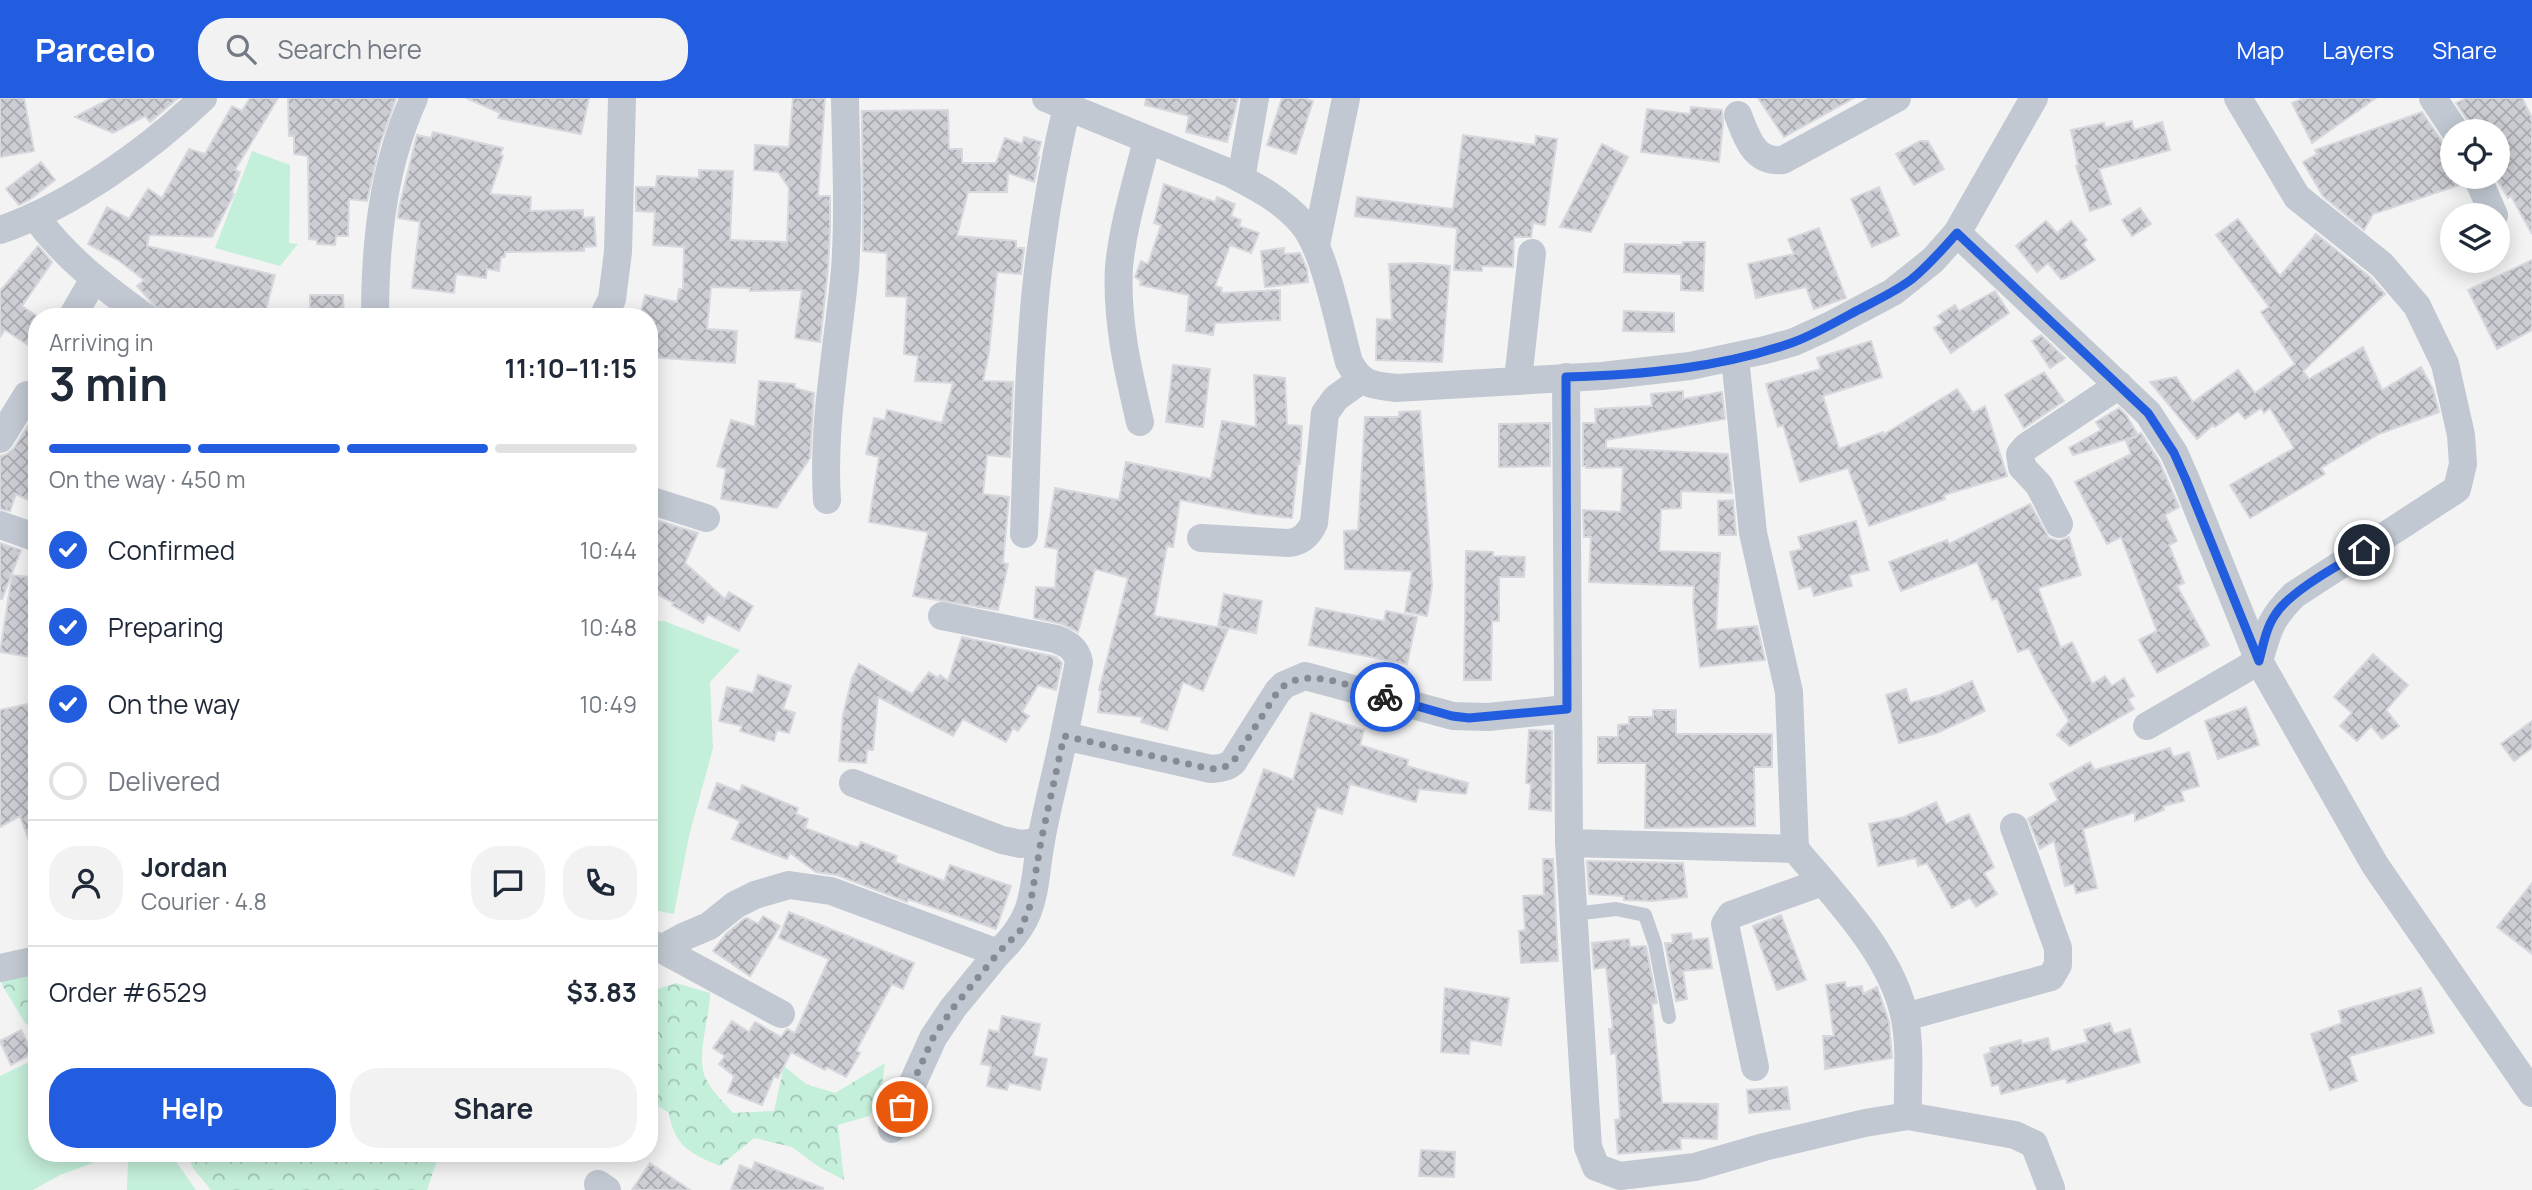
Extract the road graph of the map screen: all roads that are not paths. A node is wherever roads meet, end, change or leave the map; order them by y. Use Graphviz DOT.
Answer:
graph roads {
  1 [pos="203,98"];
  2 [pos="414,98"];
  3 [pos="622,98"];
  4 [pos="845,98"];
  5 [pos="1255,98"];
  6 [pos="1346,98"];
  7 [pos="1897,98"];
  8 [pos="2238,98"];
  9 [pos="2433,98"];
  10 [pos="2026,100"];
  11 [pos="1061,101"];
  12 [pos="1738,115"];
  13 [pos="2447,119"];
  14 [pos="1147,140"];
  15 [pos="1241,179"];
  16 [pos="35,216"];
  17 [pos="0,230"];
  18 [pos="1957,233"];
  19 [pos="1316,246"];
  20 [pos="1532,253"];
  21 [pos="94,279"];
  22 [pos="77,308"];
  23 [pos="133,308"];
  24 [pos="375,308"];
  25 [pos="608,308"];
  26 [pos="1735,358"];
  27 [pos="1566,377"];
  28 [pos="1361,380"];
  29 [pos="1518,380"];
  30 [pos="2119,385"];
  31 [pos="28,397"];
  32 [pos="1140,422"];
  33 [pos="0,439"];
  34 [pos="827,500"];
  35 [pos="658,503"];
  36 [pos="706,517"];
  37 [pos="2059,524"];
  38 [pos="0,525"];
  39 [pos="1024,534"];
  40 [pos="28,535"];
  41 [pos="1201,538"];
  42 [pos="942,616"];
  43 [pos="2259,661"];
  44 [pos="1567,709"];
  45 [pos="2147,726"];
  46 [pos="1064,736"];
  47 [pos="853,783"];
  48 [pos="2014,827"];
  49 [pos="1041,841"];
  50 [pos="1569,843"];
  51 [pos="1795,849"];
  52 [pos="1822,882"];
  53 [pos="1573,914"];
  54 [pos="658,944"];
  55 [pos="658,947"];
  56 [pos="998,953"];
  57 [pos="28,962"];
  58 [pos="0,968"];
  59 [pos="781,1014"];
  60 [pos="1668,1017"];
  61 [pos="1905,1017"];
  62 [pos="1755,1067"];
  63 [pos="2532,1093"];
  64 [pos="1908,1116"];
  65 [pos="892,1129"];
  66 [pos="2050,1188"];
  1 -- 16 [label="street"];
  2 -- 24 [label="street"];
  3 -- 25 [label="street"];
  4 -- 34 [label="street"];
  5 -- 15 [label="street"];
  6 -- 19 [label="street"];
  7 -- 12 [label="street"];
  8 -- 43 [label="street"];
  9 -- 13 [label="street"];
  10 -- 18 [label="street"];
  11 -- 14 [label="street"];
  11 -- 39 [label="street"];
  14 -- 15 [label="street"];
  14 -- 32 [label="street"];
  15 -- 19 [label="street"];
  16 -- 17 [label="street"];
  16 -- 21 [label="street"];
  18 -- 26 [label="street"];
  18 -- 30 [label="street"];
  19 -- 28 [label="street"];
  20 -- 29 [label="street"];
  21 -- 22 [label="street"];
  21 -- 23 [label="street"];
  26 -- 27 [label="street"];
  26 -- 51 [label="street"];
  27 -- 29 [label="street"];
  27 -- 44 [label="street"];
  28 -- 29 [label="street"];
  28 -- 41 [label="street"];
  30 -- 37 [label="street"];
  30 -- 43 [label="street"];
  31 -- 33 [label="street"];
  35 -- 36 [label="street"];
  38 -- 40 [label="street"];
  42 -- 46 [label="street"];
  43 -- 45 [label="street"];
  43 -- 63 [label="street"];
  44 -- 46 [label="street"];
  44 -- 50 [label="street"];
  46 -- 49 [label="street"];
  47 -- 49 [label="street"];
  48 -- 61 [label="street"];
  49 -- 56 [label="street"];
  50 -- 51 [label="street"];
  50 -- 53 [label="street"];
  51 -- 52 [label="street"];
  52 -- 61 [label="street"];
  52 -- 62 [label="street"];
  53 -- 60 [label="lane"];
  53 -- 64 [label="street"];
  54 -- 56 [label="street"];
  55 -- 59 [label="street"];
  56 -- 65 [label="street"];
  57 -- 58 [label="street"];
  61 -- 64 [label="street"];
  64 -- 66 [label="street"];
}
